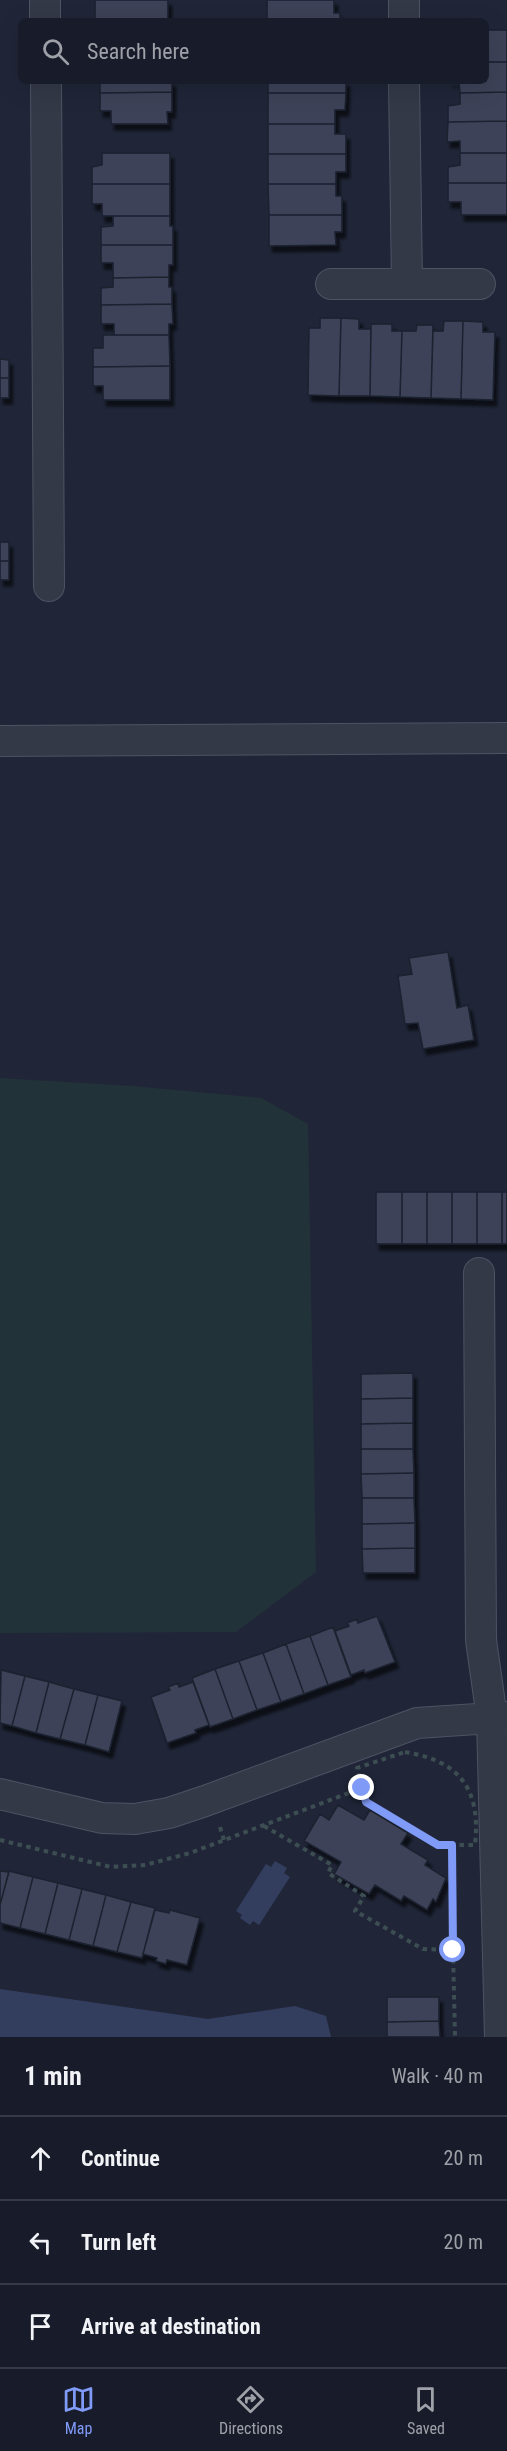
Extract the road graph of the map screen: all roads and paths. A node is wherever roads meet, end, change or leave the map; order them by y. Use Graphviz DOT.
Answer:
graph roads {
  1 [pos="45,0"];
  2 [pos="404,0"];
  3 [pos="45,18"];
  4 [pos="404,18"];
  5 [pos="46,84"];
  6 [pos="404,84"];
  7 [pos="407,283"];
  8 [pos="331,284"];
  9 [pos="480,284"];
  10 [pos="49,586"];
  11 [pos="507,738"];
  12 [pos="0,741"];
  13 [pos="480,1273"];
  14 [pos="499,1718"];
  15 [pos="0,1794"];
  16 [pos="264,1826"];
  17 [pos="452,1845"];
  18 [pos="453,1950"];
  19 [pos="455,2037"];
  20 [pos="500,2037"];
  1 -- 3 [label="lane"];
  2 -- 4 [label="lane"];
  5 -- 10 [label="lane"];
  6 -- 7 [label="lane"];
  7 -- 8 [label="lane"];
  7 -- 9 [label="lane"];
  11 -- 12 [label="lane"];
  13 -- 14 [label="lane"];
  14 -- 15 [label="lane"];
  14 -- 20 [label="lane"];
  16 -- 18 [label="path"];
  17 -- 17 [label="path"];
  17 -- 18 [label="path"];
  18 -- 19 [label="path"];
}
